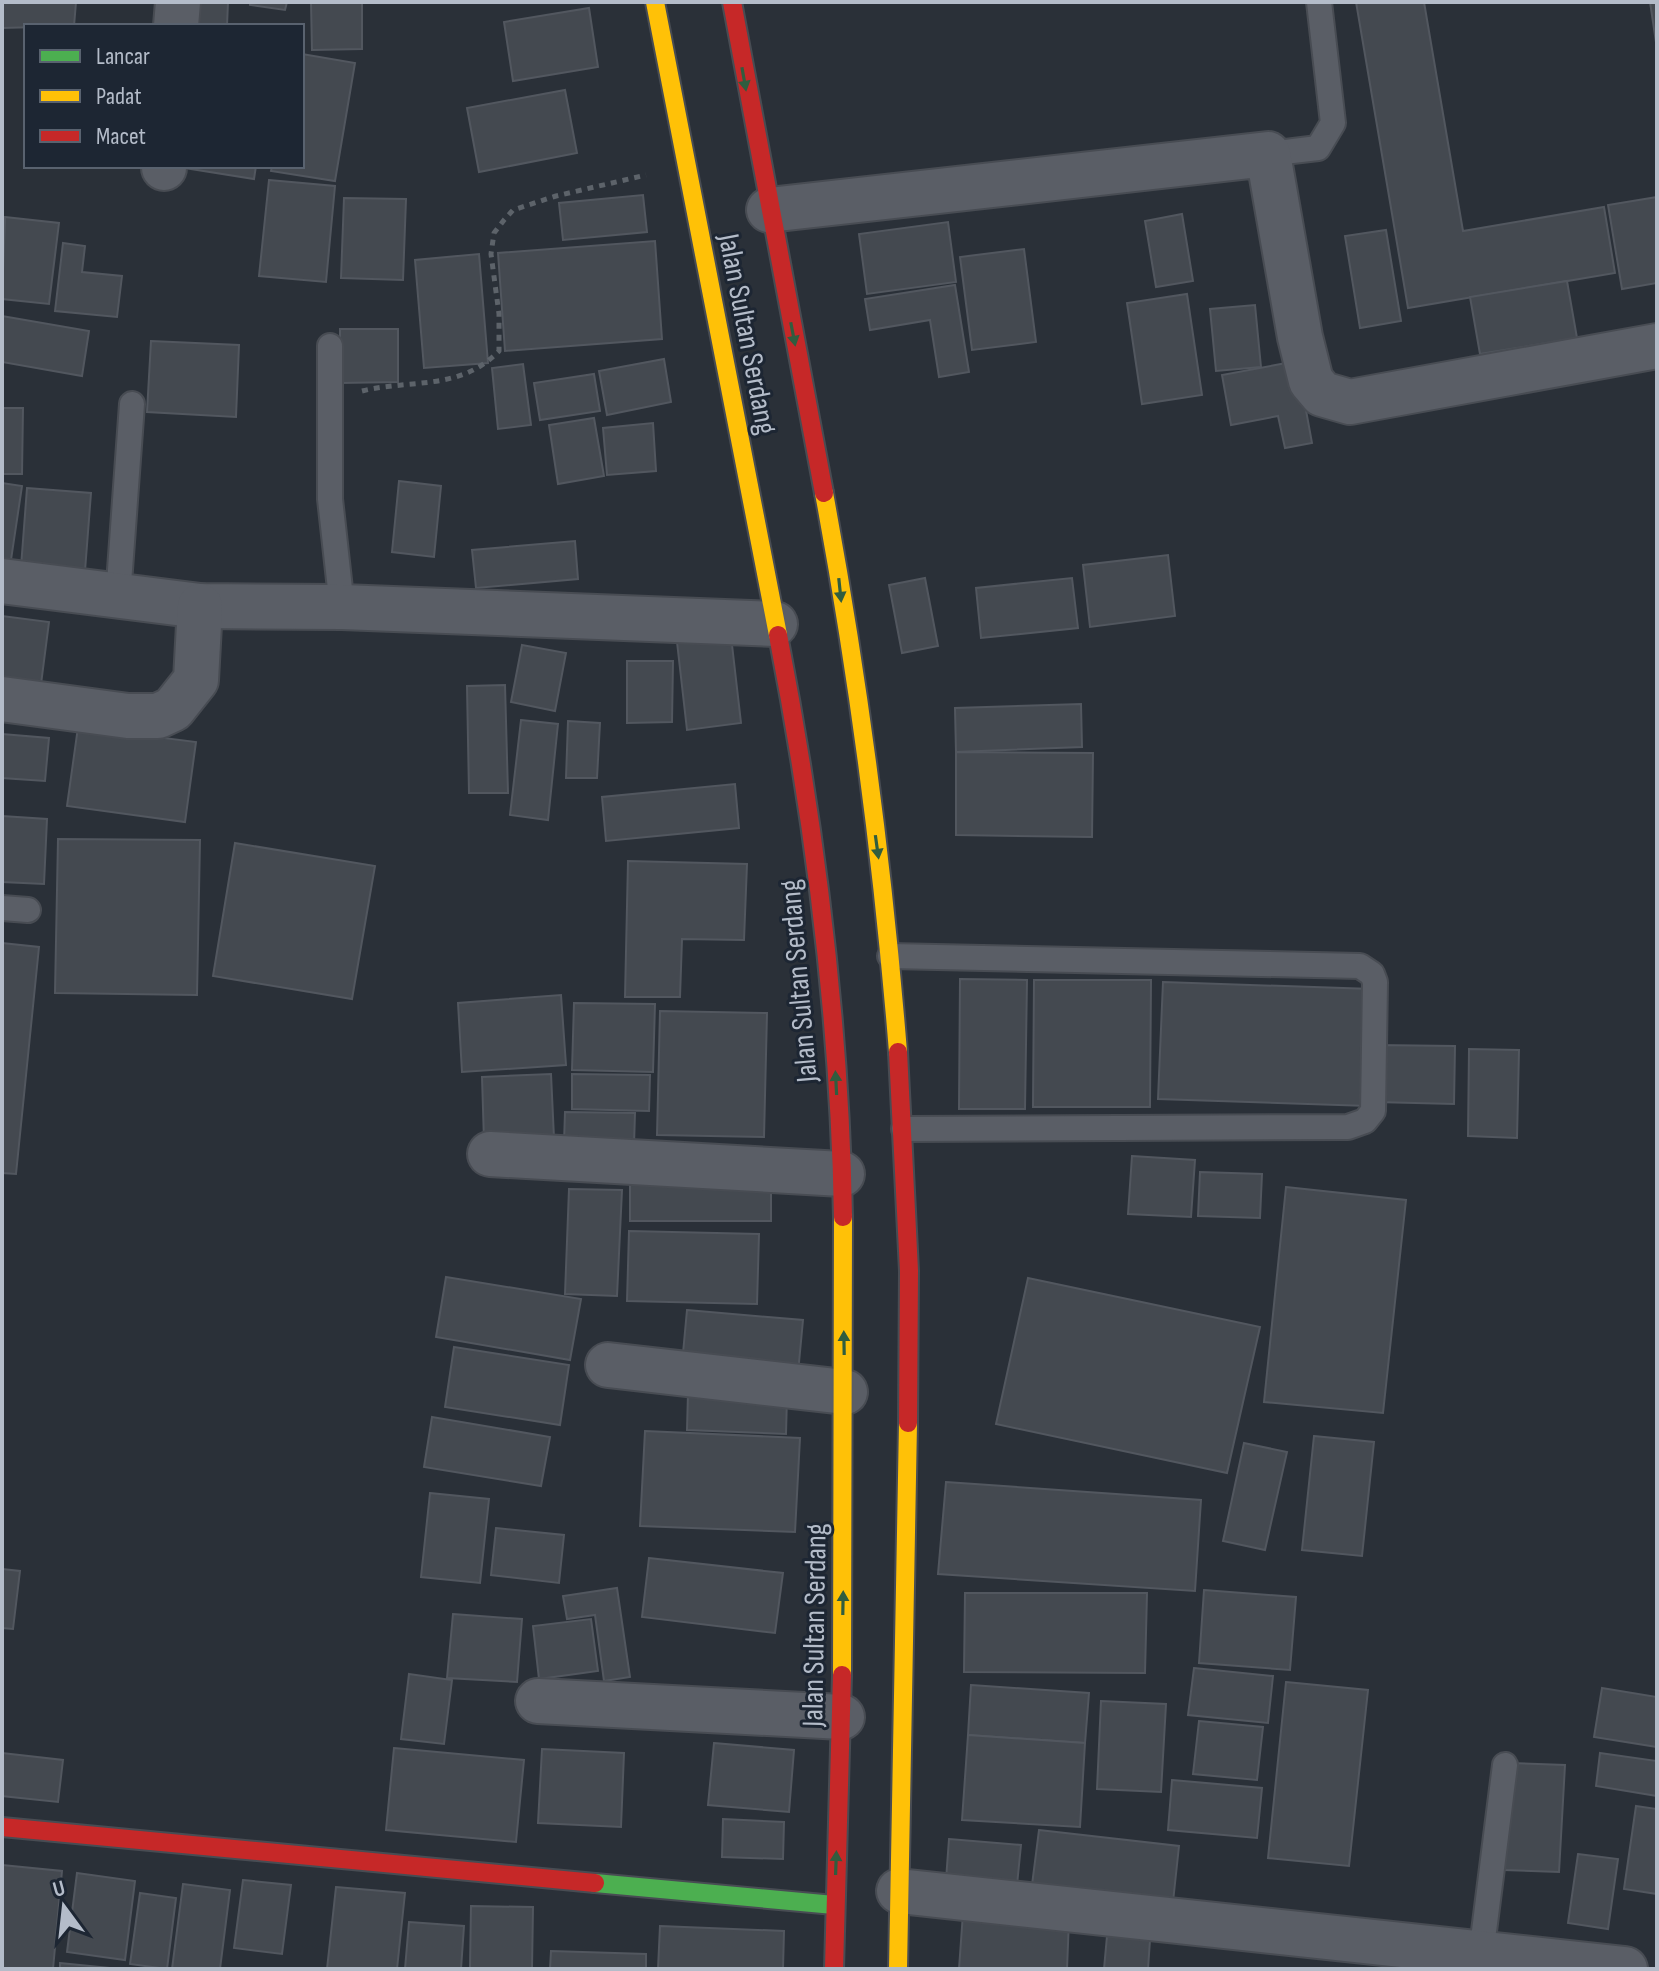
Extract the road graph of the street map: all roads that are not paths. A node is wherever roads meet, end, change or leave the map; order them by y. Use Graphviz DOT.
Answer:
graph roads {
  1 [pos="178,2"];
  2 [pos="655,2"];
  3 [pos="732,2"];
  4 [pos="1319,2"];
  5 [pos="176,24"];
  6 [pos="1268,154"];
  7 [pos="769,210"];
  8 [pos="330,346"];
  9 [pos="1657,346"];
  10 [pos="132,404"];
  11 [pos="2,581"];
  12 [pos="118,597"];
  13 [pos="200,606"];
  14 [pos="342,607"];
  15 [pos="775,624"];
  16 [pos="2,699"];
  17 [pos="2,908"];
  18 [pos="28,910"];
  19 [pos="890,956"];
  20 [pos="904,1129"];
  21 [pos="490,1154"];
  22 [pos="842,1174"];
  23 [pos="608,1365"];
  24 [pos="845,1392"];
  25 [pos="538,1701"];
  26 [pos="842,1717"];
  27 [pos="1505,1765"];
  28 [pos="2,1827"];
  29 [pos="899,1891"];
  30 [pos="834,1905"];
  31 [pos="1481,1955"];
  32 [pos="1556,1966"];
  33 [pos="834,1969"];
  34 [pos="898,1969"];
  35 [pos="1625,1969"];
  1 -- 5 [label="street"];
  2 -- 15 [label="main road, Jalan Sultan Serdang"];
  3 -- 7 [label="main road, Jalan Sultan Serdang, one-way"];
  4 -- 6 [label="lane"];
  6 -- 7 [label="street"];
  6 -- 9 [label="street"];
  7 -- 19 [label="main road, Jalan Sultan Serdang, one-way"];
  8 -- 14 [label="lane"];
  10 -- 12 [label="lane"];
  11 -- 12 [label="street"];
  12 -- 13 [label="street"];
  13 -- 14 [label="street"];
  13 -- 16 [label="street"];
  14 -- 15 [label="street"];
  22 -- 15 [label="main road, Jalan Sultan Serdang, one-way"];
  17 -- 18 [label="lane"];
  19 -- 20 [label="main road, Jalan Sultan Serdang"];
  19 -- 20 [label="lane"];
  20 -- 29 [label="main road, Jalan Sultan Serdang"];
  21 -- 22 [label="street"];
  24 -- 22 [label="main road, Jalan Sultan Serdang, one-way"];
  23 -- 24 [label="street"];
  26 -- 24 [label="main road, Jalan Sultan Serdang, one-way"];
  25 -- 26 [label="street"];
  30 -- 26 [label="main road, Jalan Sultan Serdang, one-way"];
  27 -- 31 [label="lane"];
  28 -- 30 [label="main road"];
  29 -- 31 [label="street"];
  29 -- 34 [label="main road, Jalan Sultan Serdang"];
  30 -- 33 [label="main road, Jalan Sultan Serdang"];
  31 -- 32 [label="street"];
  32 -- 35 [label="street"];
}
